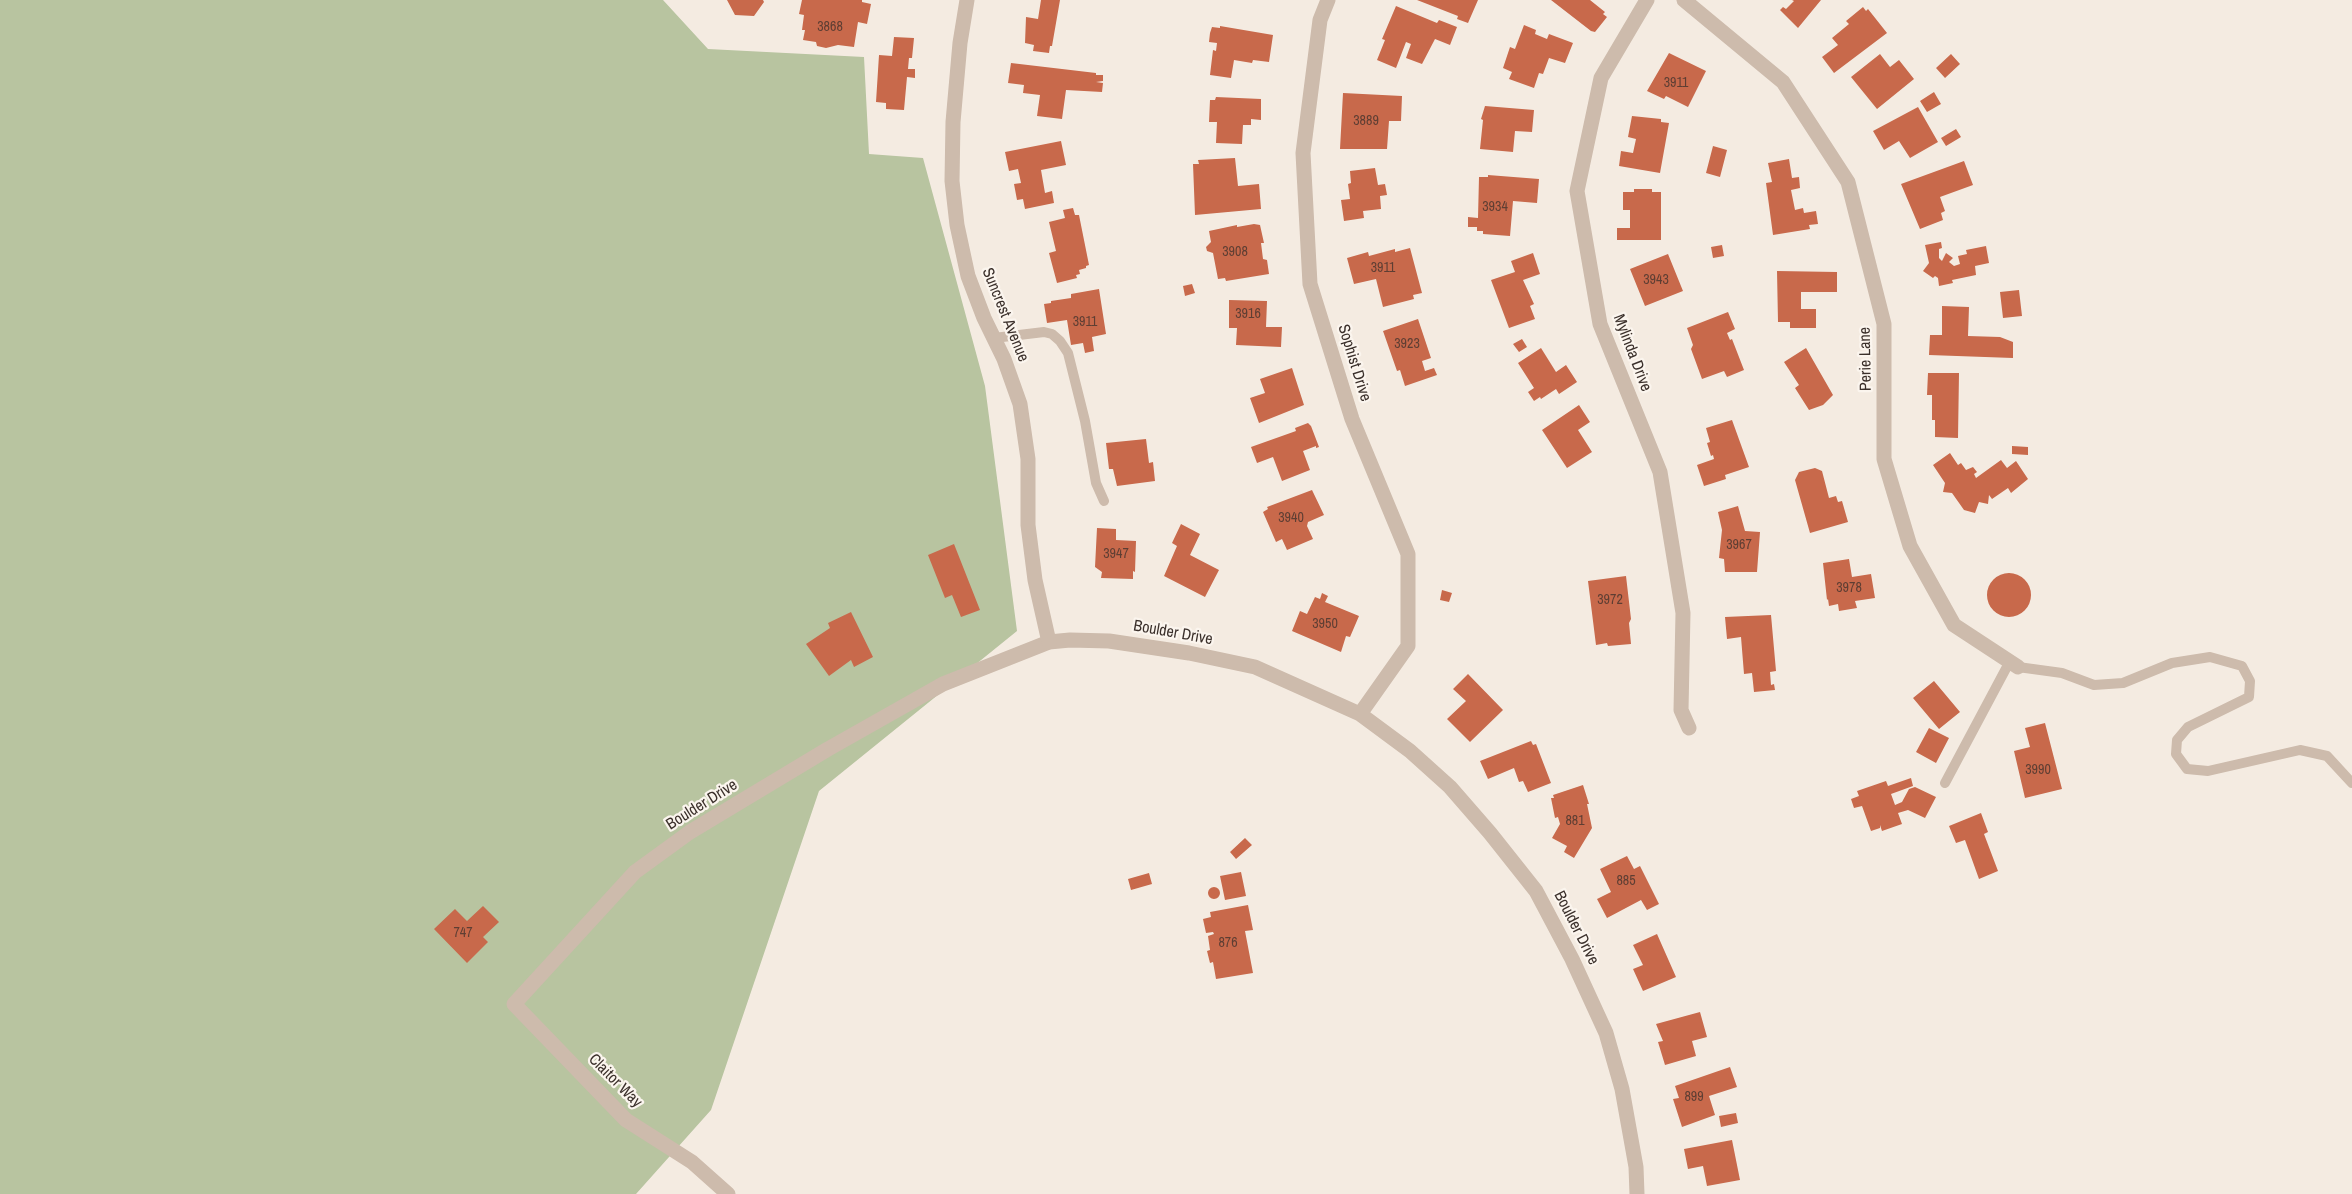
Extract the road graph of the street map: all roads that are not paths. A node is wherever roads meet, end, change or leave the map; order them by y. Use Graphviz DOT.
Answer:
graph roads {
  1 [pos="967,0"];
  2 [pos="1328,0"];
  3 [pos="1647,0"];
  4 [pos="1684,0"];
  5 [pos="993,338"];
  6 [pos="1104,501"];
  7 [pos="1049,642"];
  8 [pos="2014,664"];
  9 [pos="1360,714"];
  10 [pos="1689,728"];
  11 [pos="1945,783"];
  12 [pos="2352,783"];
  13 [pos="514,1004"];
  14 [pos="728,1194"];
  15 [pos="1637,1194"];
  1 -- 5 [label="street, Suncrest Avenue"];
  2 -- 9 [label="street, Sophist Drive"];
  3 -- 10 [label="street, Mylinda Drive"];
  4 -- 8 [label="street, Perie Lane"];
  5 -- 6 [label="lane"];
  5 -- 7 [label="street, Suncrest Avenue"];
  7 -- 9 [label="street, Boulder Drive"];
  7 -- 13 [label="street, Boulder Drive"];
  8 -- 11 [label="lane"];
  8 -- 12 [label="lane"];
  9 -- 15 [label="street, Boulder Drive"];
  13 -- 14 [label="street, Claitor Way"];
}
